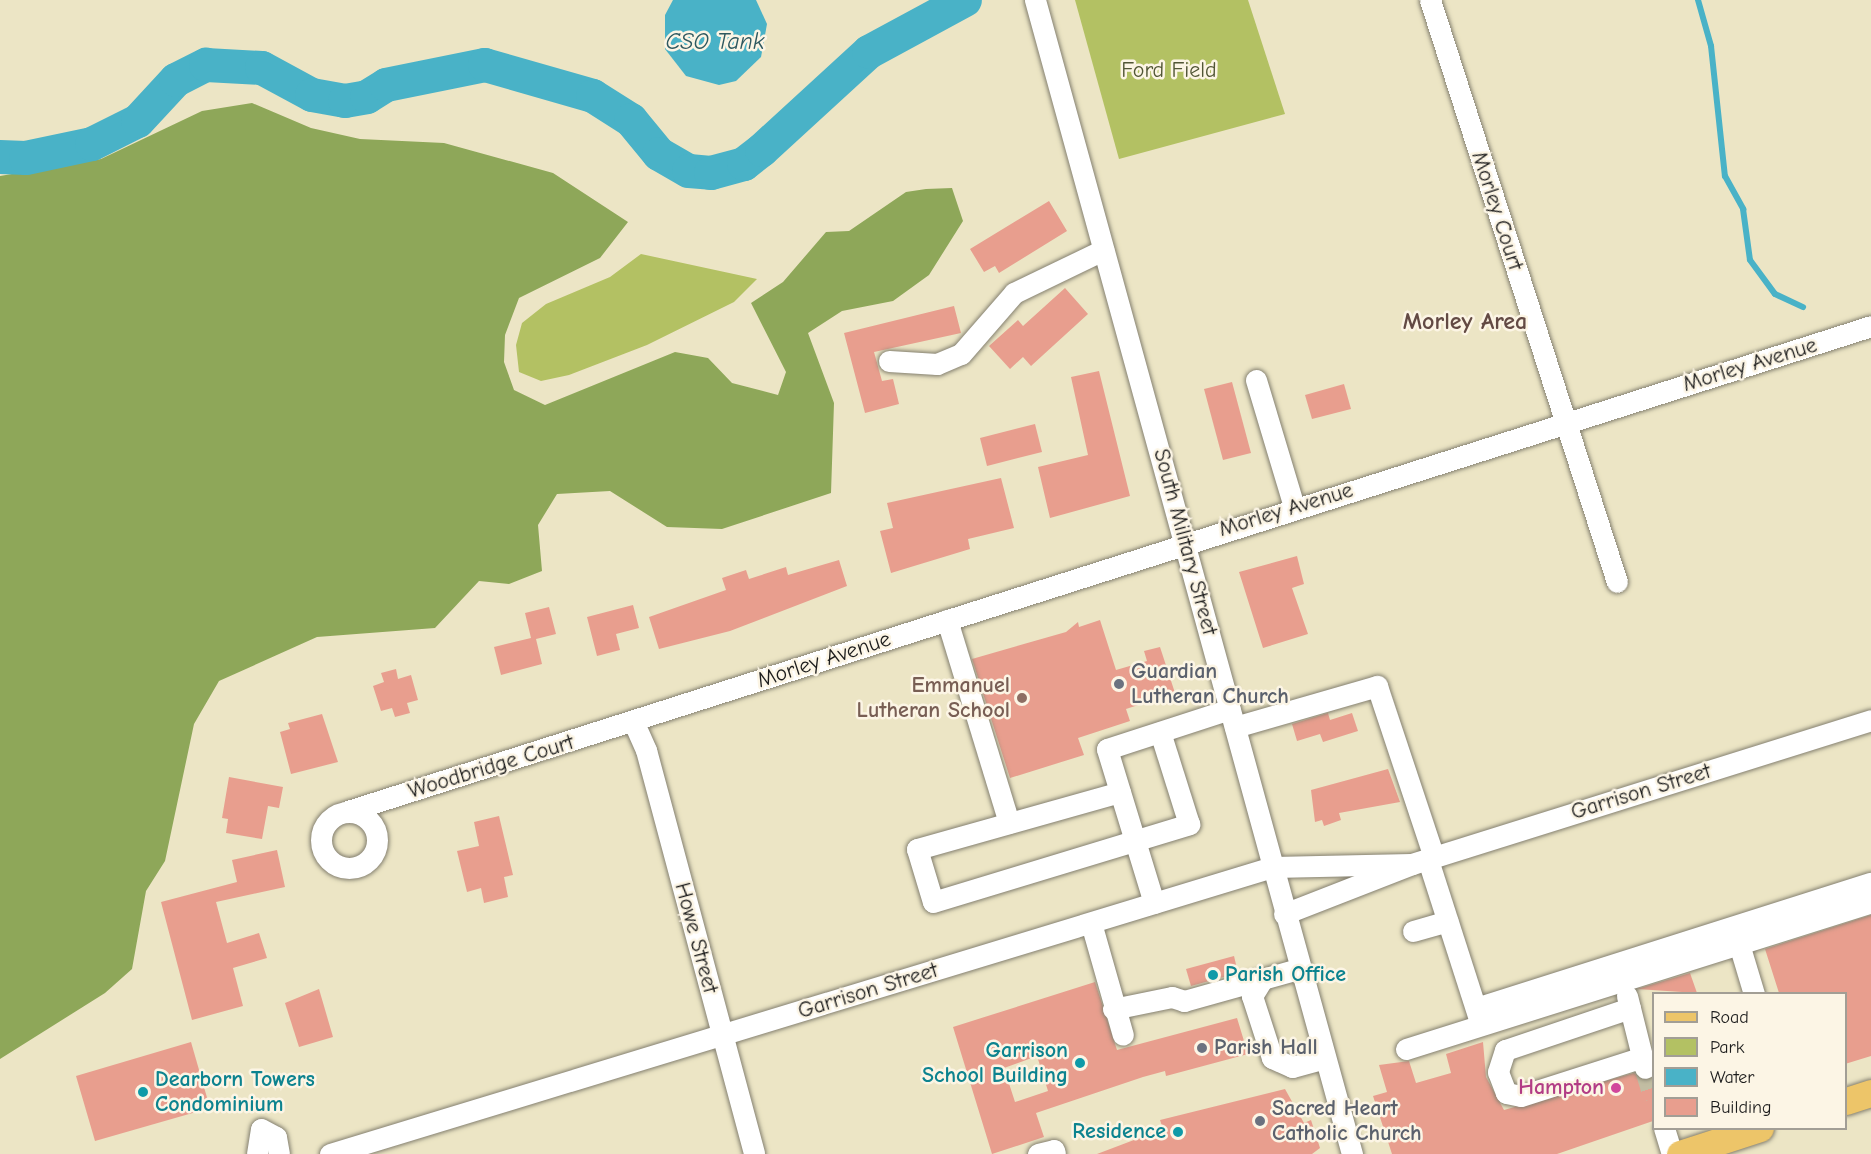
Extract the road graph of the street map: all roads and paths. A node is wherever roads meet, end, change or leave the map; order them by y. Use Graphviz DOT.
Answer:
graph roads {
  1 [pos="1035,0"];
  2 [pos="1430,0"];
  3 [pos="1103,250"];
  4 [pos="1871,327"];
  5 [pos="889,361"];
  6 [pos="1256,380"];
  7 [pos="1563,423"];
  8 [pos="1293,507"];
  9 [pos="1185,541"];
  10 [pos="1617,582"];
  11 [pos="947,620"];
  12 [pos="1232,718"];
  13 [pos="1871,720"];
  14 [pos="634,723"];
  15 [pos="1160,732"];
  16 [pos="1120,792"];
  17 [pos="348,811"];
  18 [pos="1009,823"];
  19 [pos="1135,840"];
  20 [pos="1424,860"];
  21 [pos="1272,867"];
  22 [pos="1871,883"];
  23 [pos="1871,902"];
  24 [pos="1154,903"];
  25 [pos="1284,914"];
  26 [pos="1448,921"];
  27 [pos="1091,923"];
  28 [pos="1413,931"];
  29 [pos="1739,944"];
  30 [pos="1298,969"];
  31 [pos="1262,980"];
  32 [pos="1622,981"];
  33 [pos="1754,992"];
  34 [pos="1630,1008"];
  35 [pos="1113,1010"];
  36 [pos="1478,1016"];
  37 [pos="722,1034"];
  38 [pos="1123,1035"];
  39 [pos="1406,1049"];
  40 [pos="1325,1058"];
  41 [pos="1871,1093"];
  42 [pos="1847,1100"];
  43 [pos="1665,1130"];
  44 [pos="1756,1130"];
  45 [pos="1723,1148"];
  46 [pos="257,1154"];
  47 [pos="279,1154"];
  48 [pos="330,1154"];
  49 [pos="754,1154"];
  50 [pos="1352,1154"];
  51 [pos="1672,1154"];
  52 [pos="1680,1154"];
  1 -- 3 [label="street, South Military Street"];
  2 -- 7 [label="street, Morley Court"];
  3 -- 5 [label="street"];
  3 -- 9 [label="street, South Military Street"];
  4 -- 7 [label="street, Morley Avenue"];
  6 -- 8 [label="street"];
  7 -- 8 [label="street, Morley Avenue"];
  7 -- 10 [label="street, Morley Court"];
  8 -- 9 [label="street, Morley Avenue"];
  9 -- 11 [label="street, Morley Avenue"];
  9 -- 12 [label="street, South Military Street"];
  11 -- 14 [label="street, Morley Avenue"];
  11 -- 18 [label="street"];
  12 -- 15 [label="street"];
  12 -- 20 [label="street"];
  12 -- 21 [label="street, South Military Street"];
  13 -- 20 [label="street, Garrison Street"];
  14 -- 17 [label="street, Woodbridge Court"];
  14 -- 37 [label="street, Howe Street"];
  15 -- 16 [label="street"];
  15 -- 19 [label="street"];
  16 -- 18 [label="street"];
  16 -- 19 [label="street"];
  18 -- 19 [label="street"];
  19 -- 24 [label="street"];
  20 -- 21 [label="street, Garrison Street"];
  20 -- 25 [label="street, Garrison Street"];
  20 -- 26 [label="street"];
  21 -- 24 [label="street, Garrison Street"];
  21 -- 25 [label="street, South Military Street"];
  22 -- 36 [label="street"];
  23 -- 29 [label="street"];
  24 -- 27 [label="street, Garrison Street"];
  25 -- 30 [label="street, South Military Street"];
  26 -- 28 [label="street"];
  26 -- 36 [label="street"];
  27 -- 35 [label="street"];
  27 -- 37 [label="street, Garrison Street"];
  29 -- 32 [label="street"];
  29 -- 33 [label="street"];
  30 -- 31 [label="street"];
  30 -- 40 [label="street, South Military Street"];
  31 -- 35 [label="street"];
  31 -- 40 [label="street"];
  32 -- 34 [label="street"];
  32 -- 36 [label="street"];
  34 -- 34 [label="street"];
  35 -- 38 [label="street"];
  36 -- 39 [label="street"];
  37 -- 48 [label="street, Garrison Street"];
  37 -- 49 [label="street, Howe Street"];
  40 -- 50 [label="street, South Military Street"];
  41 -- 42 [label="main road"];
  43 -- 51 [label="street"];
  44 -- 45 [label="main road"];
  45 -- 52 [label="main road"];
  46 -- 47 [label="street"];
}
